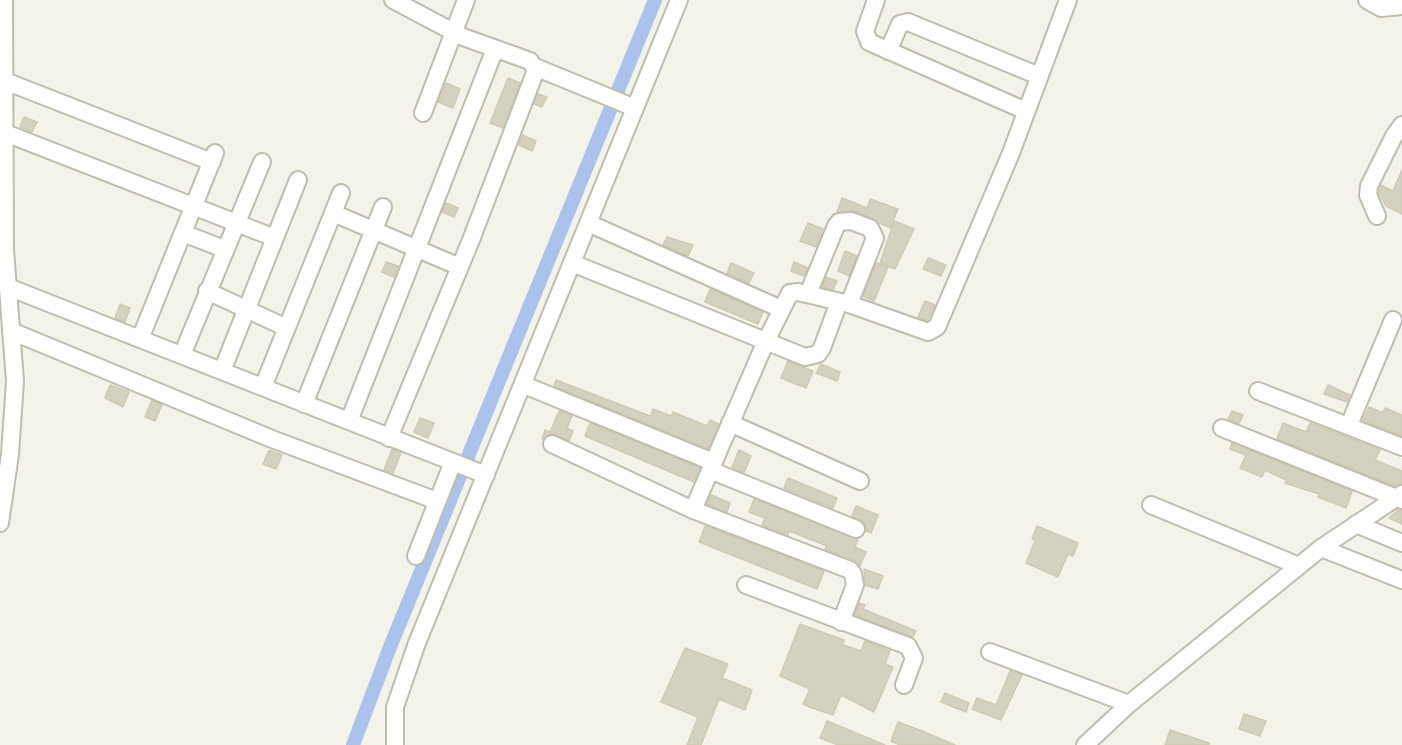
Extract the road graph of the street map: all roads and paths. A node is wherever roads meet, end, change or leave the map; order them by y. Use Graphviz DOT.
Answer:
graph roads {
  1 [pos="4,0"];
  2 [pos="393,0"];
  3 [pos="466,0"];
  4 [pos="680,0"];
  5 [pos="876,0"];
  6 [pos="1068,0"];
  7 [pos="1367,0"];
  8 [pos="1402,6"];
  9 [pos="454,33"];
  10 [pos="495,49"];
  11 [pos="888,51"];
  12 [pos="535,67"];
  13 [pos="1039,76"];
  14 [pos="5,81"];
  15 [pos="635,108"];
  16 [pos="1026,111"];
  17 [pos="423,113"];
  18 [pos="1402,125"];
  19 [pos="2,131"];
  20 [pos="262,162"];
  21 [pos="298,180"];
  22 [pos="2,192"];
  23 [pos="341,193"];
  24 [pos="193,206"];
  25 [pos="383,207"];
  26 [pos="333,213"];
  27 [pos="1377,216"];
  28 [pos="236,222"];
  29 [pos="588,223"];
  30 [pos="374,231"];
  31 [pos="183,233"];
  32 [pos="275,238"];
  33 [pos="3,249"];
  34 [pos="224,249"];
  35 [pos="416,249"];
  36 [pos="572,263"];
  37 [pos="460,267"];
  38 [pos="8,287"];
  39 [pos="207,291"];
  40 [pos="808,294"];
  41 [pos="844,303"];
  42 [pos="247,308"];
  43 [pos="781,309"];
  44 [pos="1393,320"];
  45 [pos="287,328"];
  46 [pos="11,331"];
  47 [pos="140,339"];
  48 [pos="766,341"];
  49 [pos="182,355"];
  50 [pos="222,371"];
  51 [pos="524,386"];
  52 [pos="263,387"];
  53 [pos="1258,391"];
  54 [pos="304,404"];
  55 [pos="349,422"];
  56 [pos="730,423"];
  57 [pos="1348,425"];
  58 [pos="1222,428"];
  59 [pos="389,438"];
  60 [pos="552,444"];
  61 [pos="1402,447"];
  62 [pos="712,466"];
  63 [pos="468,468"];
  64 [pos="3,478"];
  65 [pos="860,481"];
  66 [pos="1400,497"];
  67 [pos="437,501"];
  68 [pos="1151,505"];
  69 [pos="693,510"];
  70 [pos="0,522"];
  71 [pos="1356,524"];
  72 [pos="856,529"];
  73 [pos="1402,543"];
  74 [pos="1321,548"];
  75 [pos="416,556"];
  76 [pos="1299,566"];
  77 [pos="1402,580"];
  78 [pos="746,585"];
  79 [pos="841,622"];
  80 [pos="990,652"];
  81 [pos="904,685"];
  82 [pos="1129,704"];
  83 [pos="395,745"];
  84 [pos="1085,745"];
  1 -- 14 [label="street"];
  2 -- 9 [label="street"];
  3 -- 9 [label="street"];
  4 -- 15 [label="street"];
  5 -- 11 [label="street"];
  6 -- 13 [label="street"];
  7 -- 8 [label="street"];
  9 -- 10 [label="street"];
  9 -- 17 [label="street"];
  10 -- 12 [label="street"];
  10 -- 35 [label="street"];
  11 -- 13 [label="street"];
  11 -- 16 [label="street"];
  12 -- 15 [label="street"];
  12 -- 37 [label="street"];
  13 -- 16 [label="street"];
  14 -- 19 [label="street"];
  14 -- 24 [label="street"];
  15 -- 29 [label="street"];
  16 -- 41 [label="street"];
  18 -- 27 [label="street"];
  19 -- 22 [label="street"];
  19 -- 24 [label="street"];
  20 -- 28 [label="street"];
  21 -- 32 [label="street"];
  22 -- 33 [label="street"];
  23 -- 26 [label="street"];
  24 -- 28 [label="street"];
  24 -- 31 [label="street"];
  25 -- 30 [label="street"];
  26 -- 30 [label="street"];
  26 -- 45 [label="street"];
  28 -- 32 [label="street"];
  28 -- 34 [label="street"];
  29 -- 36 [label="street"];
  29 -- 43 [label="street"];
  30 -- 35 [label="street"];
  30 -- 54 [label="street"];
  31 -- 34 [label="street"];
  31 -- 47 [label="street"];
  32 -- 42 [label="street"];
  33 -- 38 [label="street"];
  34 -- 39 [label="street"];
  35 -- 37 [label="street"];
  35 -- 55 [label="street"];
  36 -- 48 [label="street"];
  36 -- 51 [label="street"];
  37 -- 59 [label="street"];
  38 -- 46 [label="street"];
  38 -- 47 [label="street"];
  39 -- 42 [label="street"];
  39 -- 49 [label="street"];
  40 -- 41 [label="street"];
  40 -- 41 [label="street"];
  40 -- 43 [label="street"];
  41 -- 48 [label="street"];
  42 -- 45 [label="street"];
  42 -- 50 [label="street"];
  43 -- 48 [label="street"];
  44 -- 57 [label="street"];
  45 -- 52 [label="street"];
  46 -- 64 [label="street"];
  46 -- 67 [label="street"];
  47 -- 49 [label="street"];
  48 -- 56 [label="street"];
  49 -- 50 [label="street"];
  50 -- 52 [label="street"];
  51 -- 62 [label="street"];
  51 -- 63 [label="street"];
  52 -- 54 [label="street"];
  53 -- 57 [label="street"];
  54 -- 55 [label="street"];
  55 -- 59 [label="street"];
  56 -- 62 [label="street"];
  56 -- 65 [label="street"];
  57 -- 61 [label="street"];
  58 -- 66 [label="street"];
  59 -- 63 [label="street"];
  60 -- 69 [label="street"];
  62 -- 69 [label="street"];
  62 -- 72 [label="street"];
  63 -- 67 [label="street"];
  63 -- 83 [label="street"];
  64 -- 70 [label="street"];
  66 -- 71 [label="street"];
  67 -- 75 [label="street"];
  68 -- 76 [label="street"];
  69 -- 79 [label="street"];
  71 -- 73 [label="street"];
  71 -- 74 [label="street"];
  74 -- 76 [label="street"];
  74 -- 77 [label="street"];
  76 -- 82 [label="street"];
  78 -- 79 [label="street"];
  79 -- 81 [label="street"];
  80 -- 82 [label="street"];
  82 -- 84 [label="street"];
}
